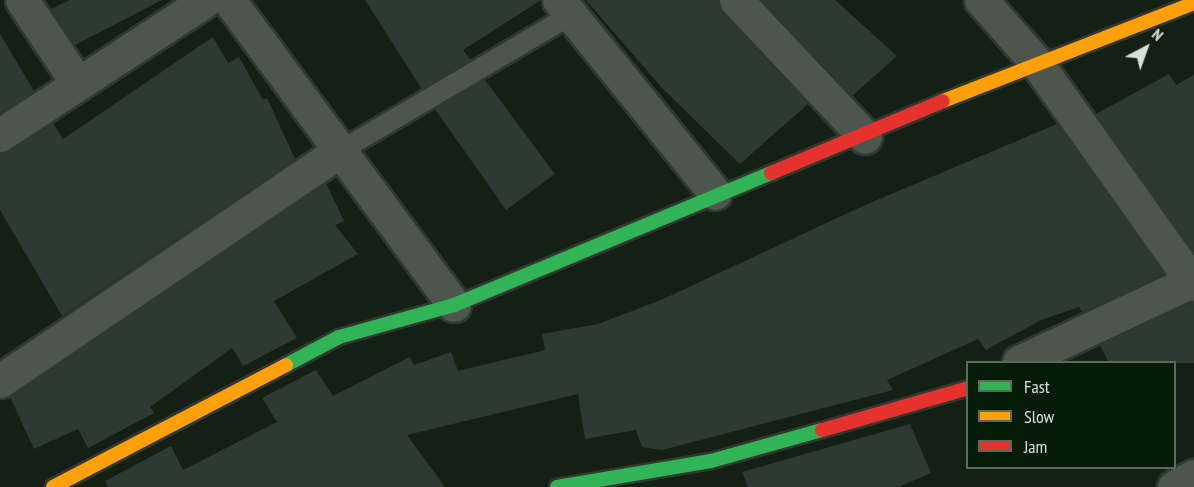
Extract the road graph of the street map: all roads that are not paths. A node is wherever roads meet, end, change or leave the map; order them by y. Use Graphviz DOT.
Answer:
graph roads {
  1 [pos="21,0"];
  2 [pos="206,0"];
  3 [pos="229,0"];
  4 [pos="736,0"];
  5 [pos="981,0"];
  6 [pos="1194,2"];
  7 [pos="565,7"];
  8 [pos="1036,62"];
  9 [pos="78,84"];
  10 [pos="0,135"];
  11 [pos="865,137"];
  12 [pos="340,151"];
  13 [pos="715,193"];
  14 [pos="1193,281"];
  15 [pos="454,304"];
  16 [pos="1023,361"];
  17 [pos="0,381"];
  18 [pos="966,389"];
  19 [pos="1194,476"];
  20 [pos="53,487"];
  21 [pos="557,487"];
  22 [pos="1174,487"];
  1 -- 9 [label="street"];
  2 -- 9 [label="street"];
  3 -- 12 [label="street"];
  4 -- 11 [label="street"];
  5 -- 8 [label="street"];
  6 -- 8 [label="street"];
  7 -- 12 [label="lane"];
  7 -- 13 [label="street"];
  8 -- 11 [label="street"];
  8 -- 14 [label="street"];
  9 -- 10 [label="street"];
  11 -- 13 [label="street"];
  12 -- 15 [label="street"];
  12 -- 17 [label="street"];
  13 -- 15 [label="street"];
  14 -- 16 [label="street"];
  15 -- 20 [label="street"];
  18 -- 21 [label="street"];
  19 -- 22 [label="street"];
}
